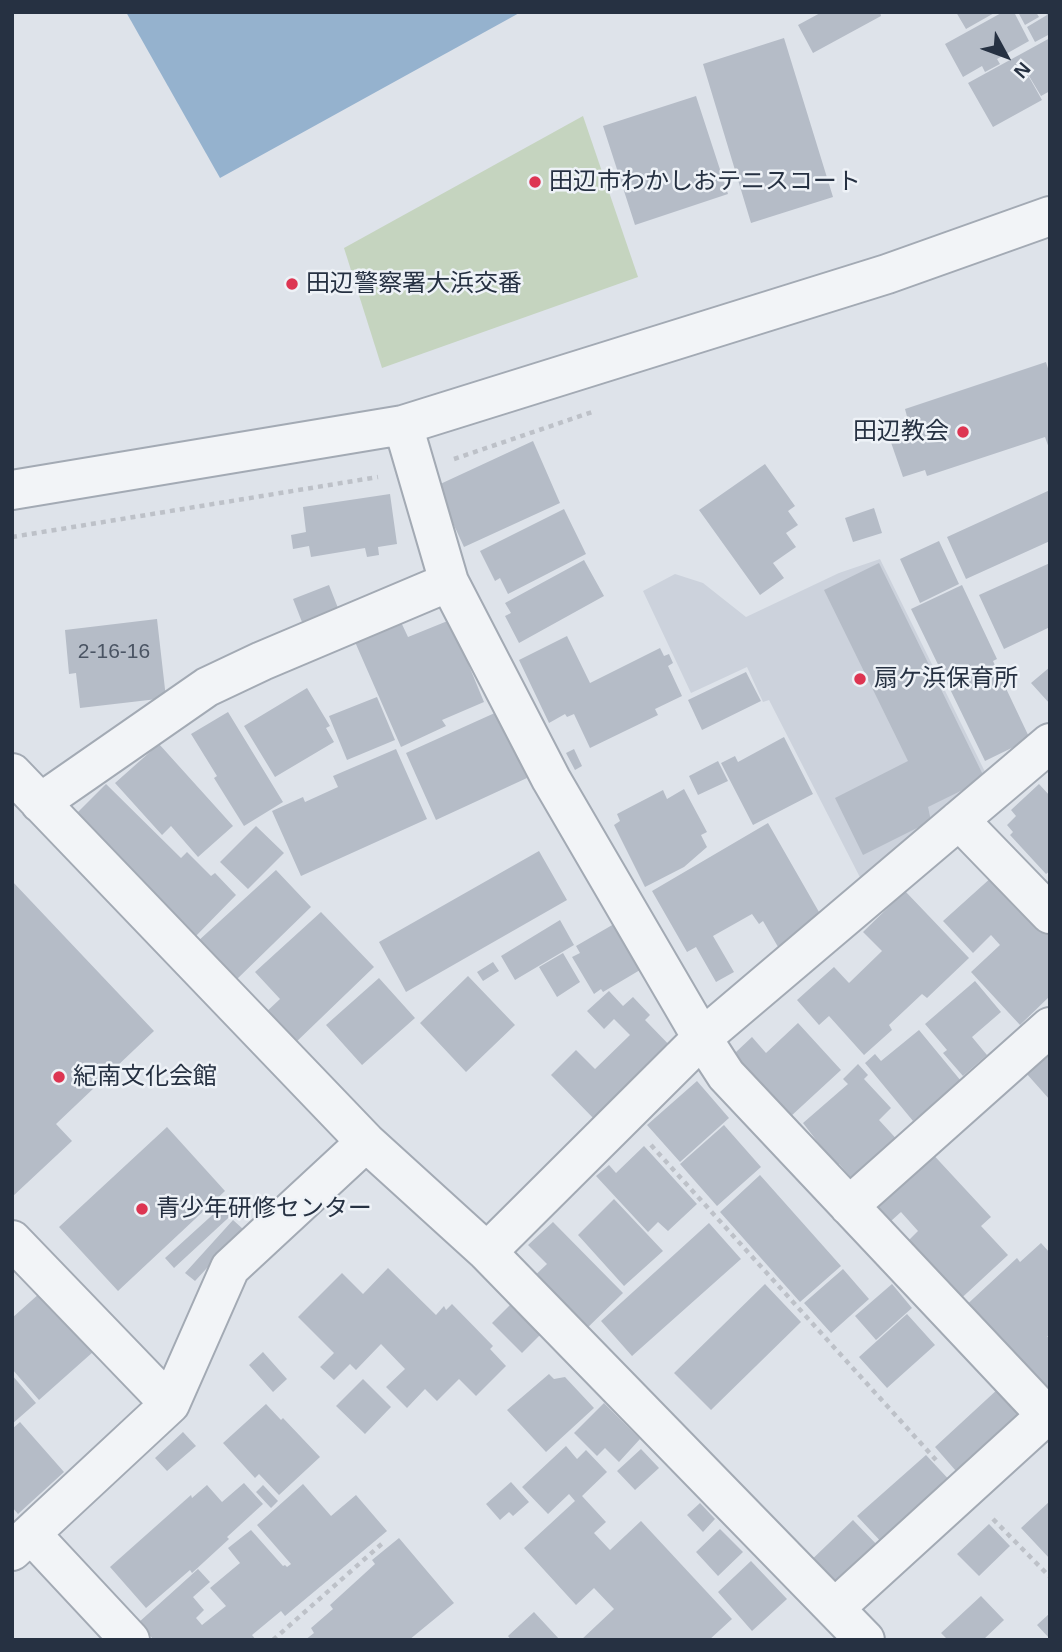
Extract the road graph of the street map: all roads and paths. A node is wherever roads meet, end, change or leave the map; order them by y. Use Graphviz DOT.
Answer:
graph roads {
  1 [pos="1050,216"];
  2 [pos="403,425"];
  3 [pos="12,490"];
  4 [pos="449,582"];
  5 [pos="1050,743"];
  6 [pos="12,773"];
  7 [pos="40,803"];
  8 [pos="959,820"];
  9 [pos="1050,914"];
  10 [pos="1050,1027"];
  11 [pos="702,1038"];
  12 [pos="624,1116"];
  13 [pos="366,1142"];
  14 [pos="849,1206"];
  15 [pos="487,1252"];
  16 [pos="17,1255"];
  17 [pos="170,1404"];
  18 [pos="1049,1416"];
  19 [pos="964,1490"];
  20 [pos="385,1541"];
  21 [pos="22,1543"];
  22 [pos="1050,1577"];
  23 [pos="835,1608"];
  24 [pos="130,1640"];
  25 [pos="273,1640"];
  26 [pos="864,1640"];
  1 -- 2 [label="street"];
  2 -- 3 [label="street"];
  2 -- 4 [label="street"];
  4 -- 7 [label="street"];
  4 -- 11 [label="street"];
  5 -- 8 [label="street"];
  6 -- 7 [label="street"];
  7 -- 13 [label="street"];
  8 -- 9 [label="street"];
  8 -- 11 [label="street"];
  10 -- 14 [label="street"];
  11 -- 12 [label="street"];
  11 -- 14 [label="street"];
  12 -- 15 [label="street"];
  12 -- 19 [label="path"];
  13 -- 15 [label="street"];
  13 -- 17 [label="street"];
  14 -- 18 [label="street"];
  15 -- 23 [label="street"];
  16 -- 17 [label="street"];
  17 -- 21 [label="street"];
  18 -- 19 [label="street"];
  19 -- 22 [label="path"];
  19 -- 23 [label="street"];
  20 -- 25 [label="path"];
  21 -- 24 [label="street"];
  23 -- 26 [label="street"];
}
